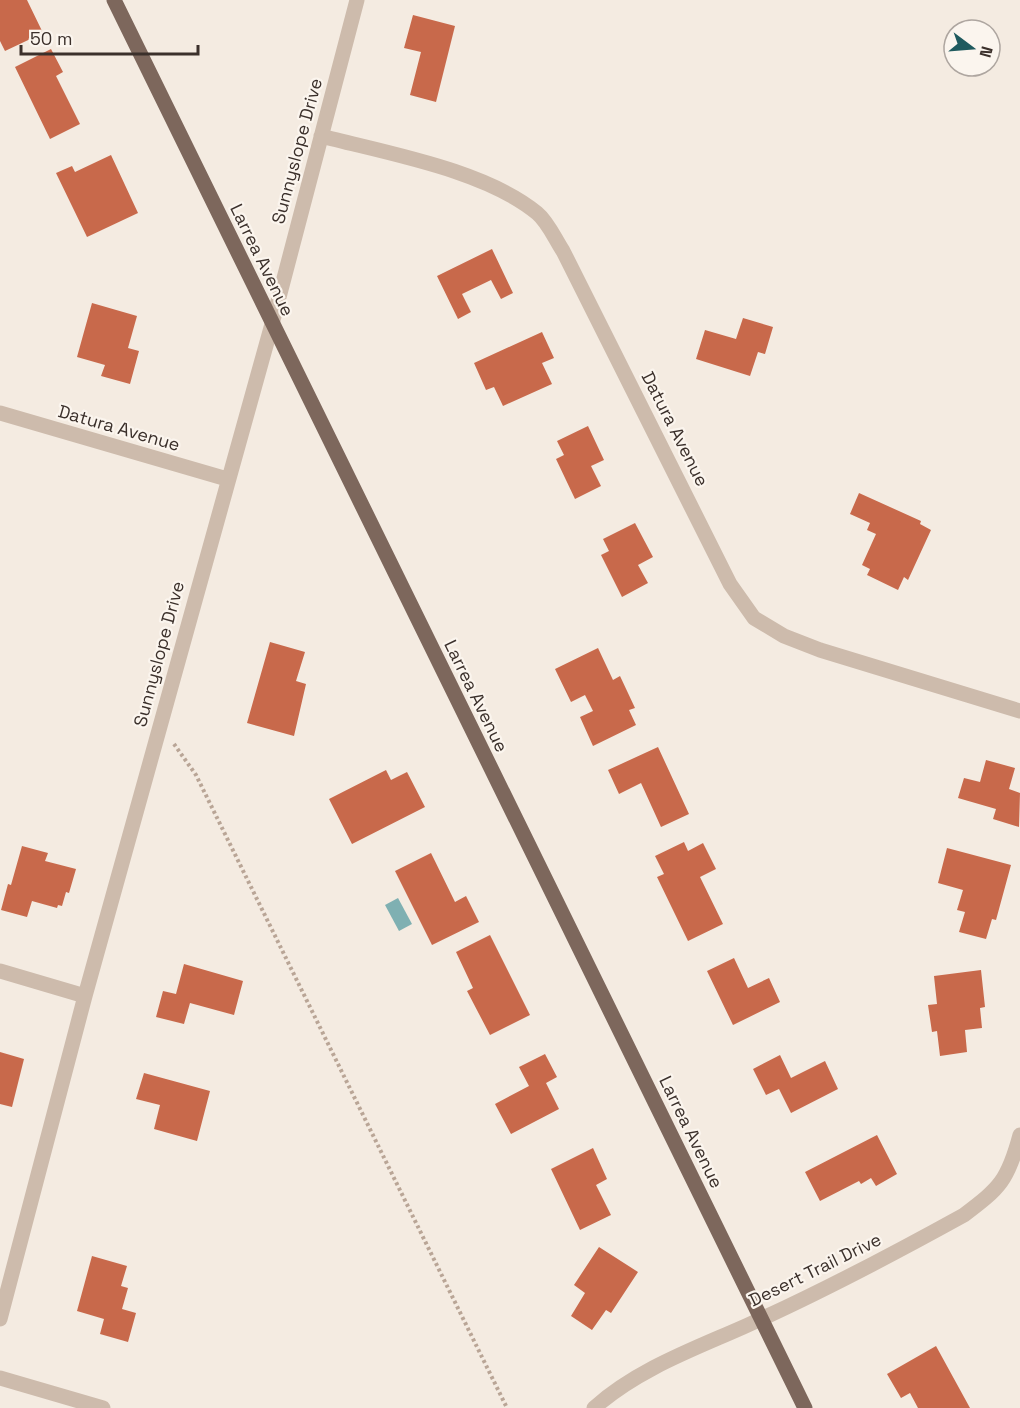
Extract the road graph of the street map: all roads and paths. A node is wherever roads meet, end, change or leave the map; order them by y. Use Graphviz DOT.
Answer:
graph roads {
  1 [pos="114,0"];
  2 [pos="357,0"];
  3 [pos="321,136"];
  4 [pos="272,324"];
  5 [pos="0,413"];
  6 [pos="227,479"];
  7 [pos="1020,711"];
  8 [pos="160,724"];
  9 [pos="0,971"];
  10 [pos="85,996"];
  11 [pos="1020,1135"];
  12 [pos="0,1319"];
  13 [pos="761,1319"];
  14 [pos="0,1378"];
  15 [pos="103,1408"];
  16 [pos="507,1408"];
  17 [pos="594,1408"];
  18 [pos="805,1408"];
  1 -- 4 [label="main road, Larrea Avenue"];
  2 -- 3 [label="street, Sunnyslope Drive"];
  3 -- 4 [label="street, Sunnyslope Drive"];
  3 -- 7 [label="street, Datura Avenue"];
  4 -- 6 [label="street, Sunnyslope Drive"];
  4 -- 13 [label="main road, Larrea Avenue"];
  5 -- 6 [label="street, Datura Avenue"];
  6 -- 8 [label="street, Sunnyslope Drive"];
  8 -- 10 [label="street, Sunnyslope Drive"];
  8 -- 16 [label="path"];
  9 -- 10 [label="street"];
  10 -- 12 [label="street, Sunnyslope Drive"];
  11 -- 13 [label="street, Desert Trail Drive"];
  13 -- 17 [label="street, Desert Trail Drive"];
  13 -- 18 [label="main road, Larrea Avenue"];
  14 -- 15 [label="street"];
}
